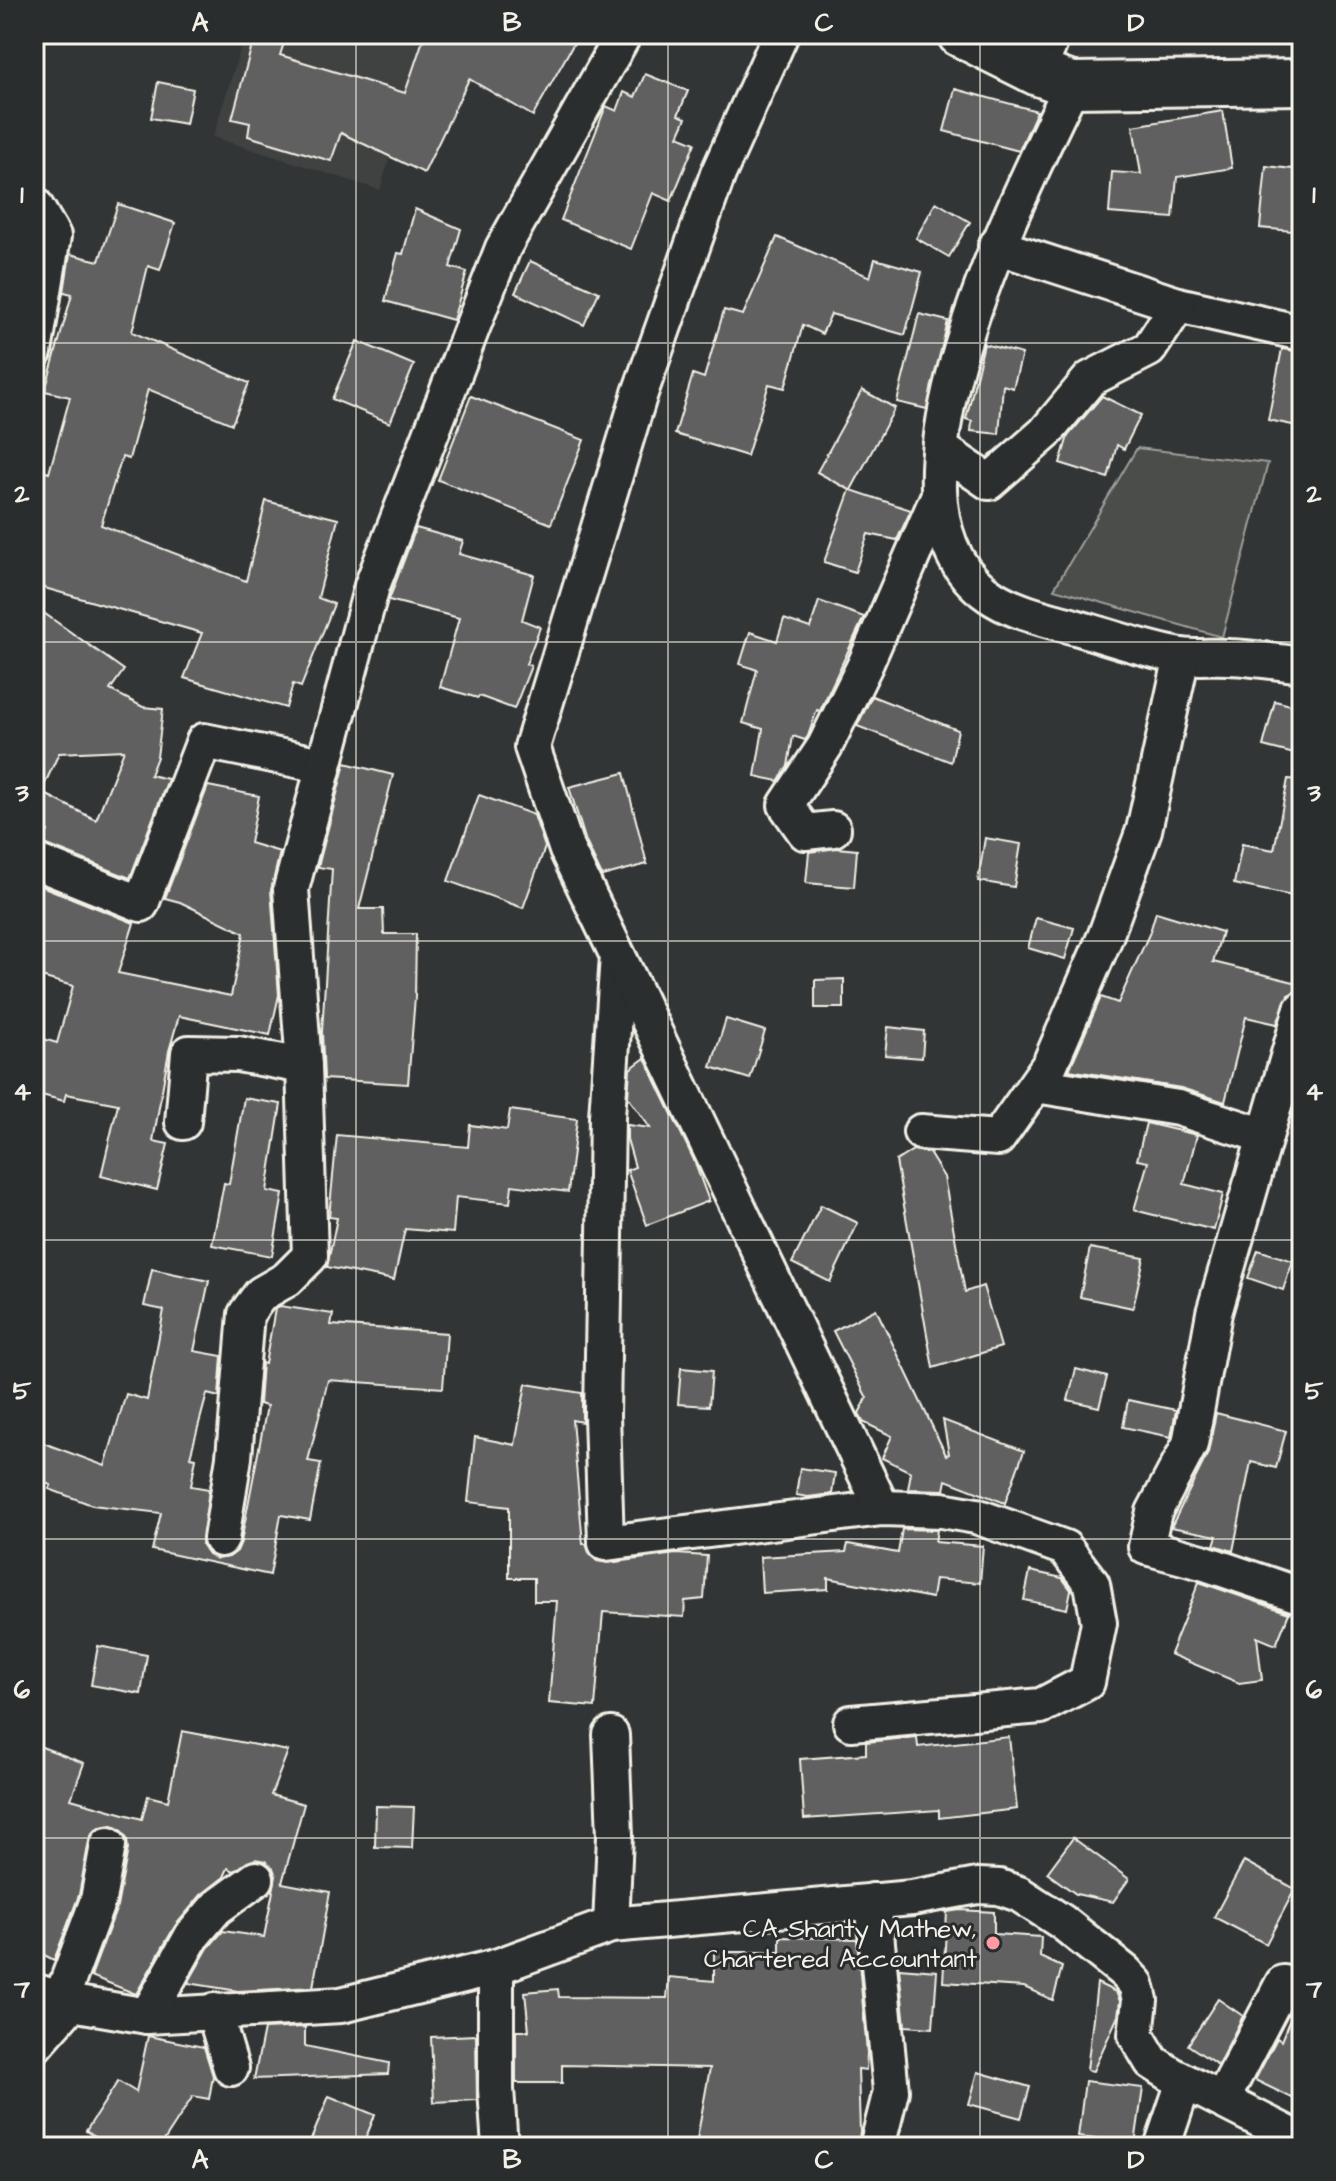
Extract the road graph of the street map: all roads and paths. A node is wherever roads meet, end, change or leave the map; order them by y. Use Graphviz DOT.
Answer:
graph roads {
  1 [pos="624,34"];
  2 [pos="781,34"];
  3 [pos="960,34"];
  4 [pos="1054,64"];
  5 [pos="1302,82"];
  6 [pos="34,204"];
  7 [pos="996,246"];
  8 [pos="1178,305"];
  9 [pos="1302,333"];
  10 [pos="34,352"];
  11 [pos="941,449"];
  12 [pos="938,497"];
  13 [pos="1182,656"];
  14 [pos="1302,665"];
  15 [pos="307,762"];
  16 [pos="833,829"];
  17 [pos="34,861"];
  18 [pos="618,956"];
  19 [pos="1302,1009"];
  20 [pos="304,1066"];
  21 [pos="1036,1085"];
  22 [pos="183,1122"];
  23 [pos="921,1132"];
  24 [pos="1265,1136"];
  25 [pos="882,1508"];
  26 [pos="221,1539"];
  27 [pos="1302,1596"];
  28 [pos="851,1723"];
  29 [pos="611,1735"];
  30 [pos="108,1845"];
  31 [pos="256,1879"];
  32 [pos="873,1901"];
  33 [pos="611,1925"];
  34 [pos="496,1967"];
  35 [pos="1283,1983"];
  36 [pos="56,1998"];
  37 [pos="214,2011"];
  38 [pos="147,2016"];
  39 [pos="34,2046"];
  40 [pos="231,2068"];
  41 [pos="1184,2082"];
  42 [pos="1222,2100"];
  43 [pos="1302,2141"];
  44 [pos="500,2147"];
  45 [pos="877,2147"];
  46 [pos="1162,2147"];
  1 -- 20 [label="street"];
  2 -- 18 [label="street"];
  3 -- 4 [label="main road"];
  4 -- 5 [label="main road"];
  4 -- 7 [label="street"];
  6 -- 10 [label="street"];
  7 -- 8 [label="street"];
  7 -- 11 [label="street"];
  8 -- 9 [label="street"];
  8 -- 11 [label="street"];
  11 -- 12 [label="street"];
  12 -- 13 [label="street"];
  12 -- 16 [label="street"];
  13 -- 14 [label="street"];
  13 -- 21 [label="street"];
  15 -- 17 [label="street"];
  18 -- 25 [label="street"];
  18 -- 25 [label="street"];
  19 -- 24 [label="street"];
  20 -- 22 [label="street"];
  20 -- 26 [label="street"];
  21 -- 23 [label="street"];
  21 -- 24 [label="street"];
  24 -- 27 [label="street"];
  25 -- 28 [label="street"];
  29 -- 33 [label="street"];
  30 -- 36 [label="street"];
  31 -- 38 [label="street"];
  32 -- 33 [label="street"];
  32 -- 41 [label="street"];
  32 -- 45 [label="street"];
  33 -- 34 [label="street"];
  34 -- 37 [label="street"];
  34 -- 44 [label="street"];
  35 -- 42 [label="street"];
  36 -- 38 [label="street"];
  36 -- 39 [label="street"];
  37 -- 38 [label="street"];
  37 -- 40 [label="street"];
  41 -- 42 [label="street"];
  41 -- 46 [label="street"];
  42 -- 43 [label="street"];
}
